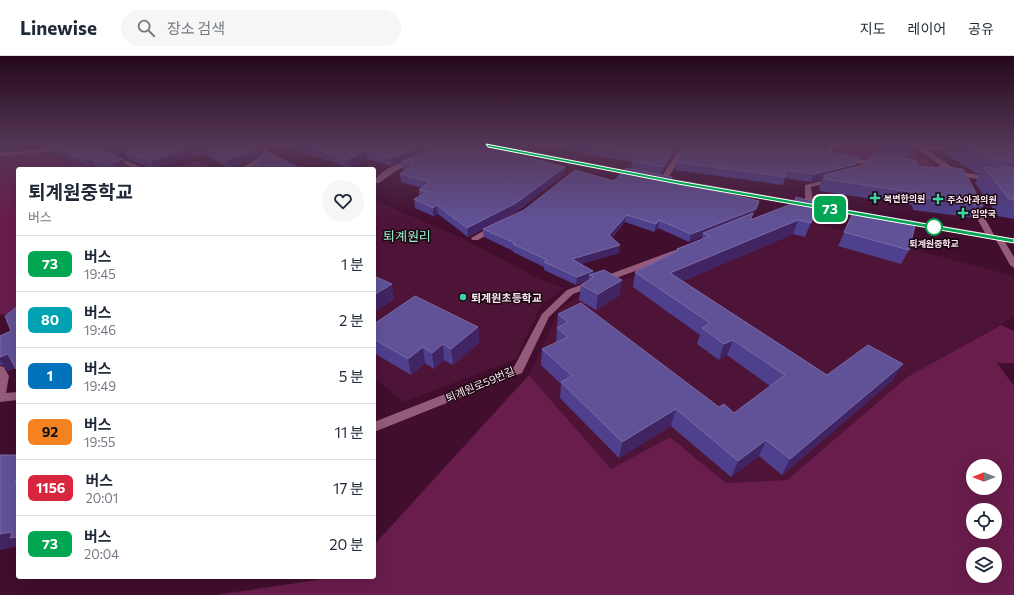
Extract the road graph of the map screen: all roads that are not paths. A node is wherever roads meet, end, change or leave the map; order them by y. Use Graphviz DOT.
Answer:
graph roads {
  1 [pos="391,170"];
  2 [pos="609,170"];
  3 [pos="670,170"];
  4 [pos="952,170"];
  5 [pos="942,172"];
  6 [pos="958,174"];
  7 [pos="640,175"];
  8 [pos="656,178"];
  9 [pos="842,178"];
  10 [pos="664,180"];
  11 [pos="962,181"];
  12 [pos="378,182"];
  13 [pos="1014,182"];
  14 [pos="969,195"];
  15 [pos="796,203"];
  16 [pos="809,205"];
  17 [pos="782,209"];
  18 [pos="877,217"];
  19 [pos="892,220"];
  20 [pos="501,225"];
  21 [pos="475,238"];
  22 [pos="995,238"];
  23 [pos="1014,241"];
  24 [pos="688,247"];
  25 [pos="1014,265"];
  26 [pos="0,370"];
  27 [pos="0,394"];
  28 [pos="16,396"];
  29 [pos="0,398"];
  30 [pos="376,426"];
  1 -- 12 [label="street"];
  2 -- 7 [label="street"];
  3 -- 10 [label="street"];
  4 -- 6 [label="street"];
  5 -- 6 [label="street"];
  6 -- 11 [label="street"];
  6 -- 13 [label="street"];
  8 -- 10 [label="street"];
  9 -- 16 [label="street"];
  10 -- 15 [label="street"];
  14 -- 22 [label="street"];
  15 -- 16 [label="street"];
  15 -- 17 [label="street"];
  16 -- 18 [label="street"];
  19 -- 22 [label="street"];
  20 -- 21 [label="street"];
  22 -- 23 [label="street"];
  22 -- 25 [label="street"];
  24 -- 30 [label="street, 퇴계원로59번길"];
  26 -- 27 [label="street"];
  28 -- 29 [label="street"];
}
